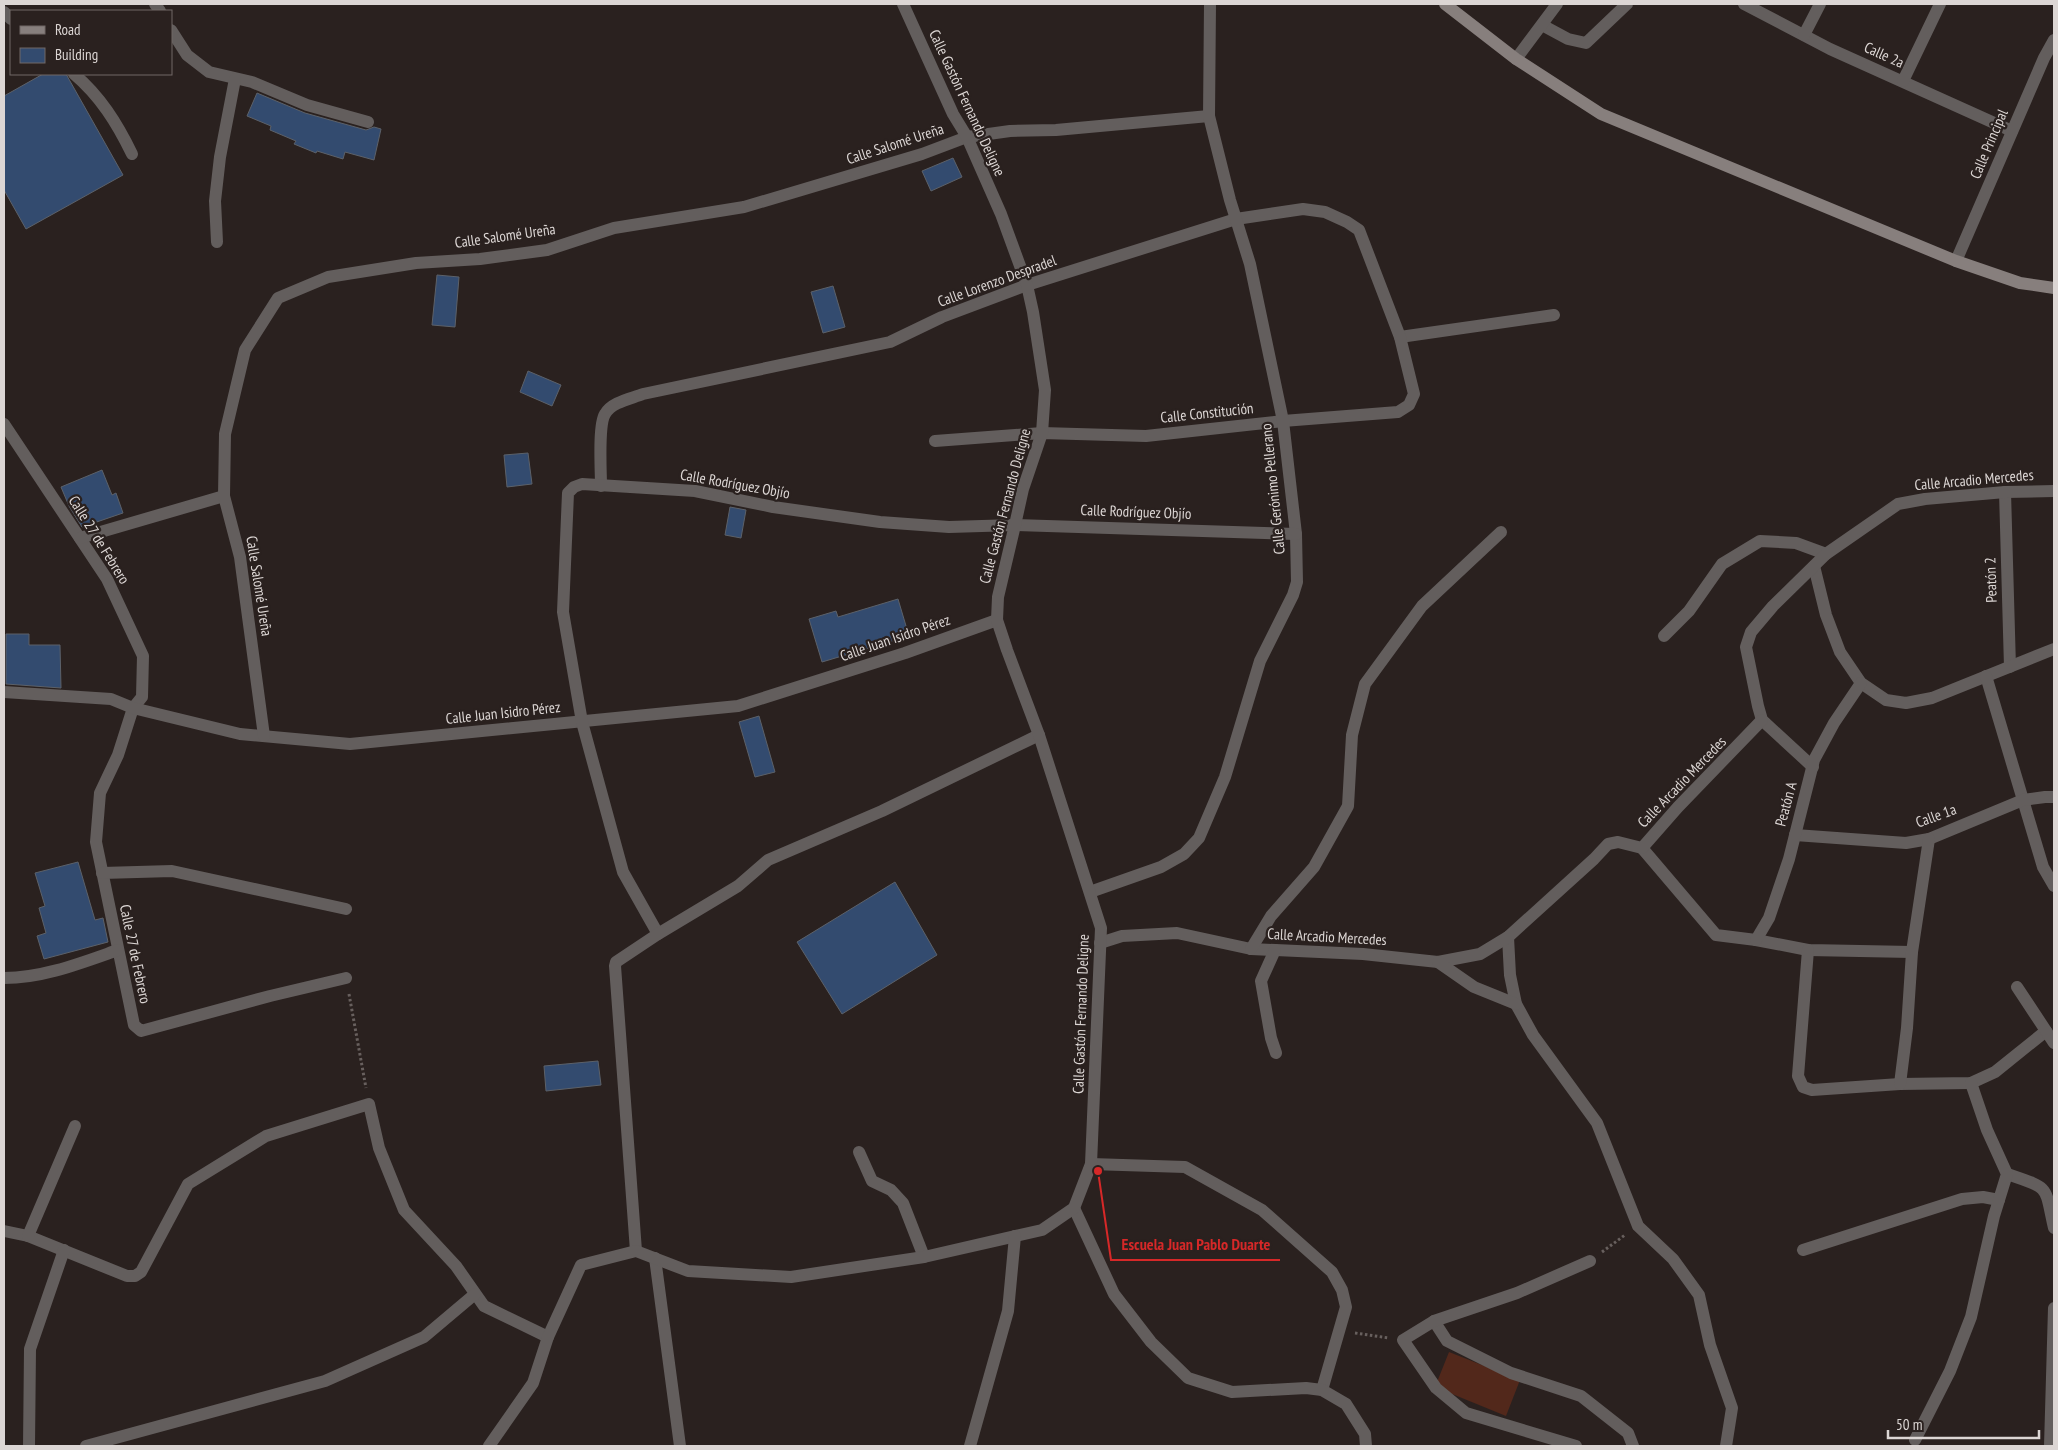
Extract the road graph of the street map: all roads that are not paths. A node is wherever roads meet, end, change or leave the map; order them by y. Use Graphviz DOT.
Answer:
graph roads {
  1 [pos="903,4"];
  2 [pos="1210,4"];
  3 [pos="1445,4"];
  4 [pos="1557,4"];
  5 [pos="1627,4"];
  6 [pos="1744,4"];
  7 [pos="1820,4"];
  8 [pos="1940,4"];
  9 [pos="1542,25"];
  10 [pos="172,32"];
  11 [pos="1804,35"];
  12 [pos="2054,40"];
  13 [pos="1516,59"];
  14 [pos="2049,60"];
  15 [pos="75,75"];
  16 [pos="235,79"];
  17 [pos="1903,81"];
  18 [pos="1210,116"];
  19 [pos="368,122"];
  20 [pos="2012,131"];
  21 [pos="968,137"];
  22 [pos="132,154"];
  23 [pos="1236,219"];
  24 [pos="217,242"];
  25 [pos="1956,261"];
  26 [pos="1027,285"];
  27 [pos="2054,288"];
  28 [pos="1554,315"];
  29 [pos="1400,337"];
  30 [pos="1283,421"];
  31 [pos="4,424"];
  32 [pos="1042,433"];
  33 [pos="935,441"];
  34 [pos="602,486"];
  35 [pos="2054,491"];
  36 [pos="2005,492"];
  37 [pos="224,496"];
  38 [pos="1015,525"];
  39 [pos="1501,532"];
  40 [pos="1296,534"];
  41 [pos="80,538"];
  42 [pos="1826,554"];
  43 [pos="1814,566"];
  44 [pos="997,620"];
  45 [pos="1664,636"];
  46 [pos="2054,649"];
  47 [pos="2010,667"];
  48 [pos="1986,676"];
  49 [pos="1861,683"];
  50 [pos="4,692"];
  51 [pos="134,708"];
  52 [pos="1762,720"];
  53 [pos="582,722"];
  54 [pos="1039,735"];
  55 [pos="264,736"];
  56 [pos="1813,767"];
  57 [pos="2054,797"];
  58 [pos="2023,800"];
  59 [pos="1795,835"];
  60 [pos="1929,839"];
  61 [pos="1642,848"];
  62 [pos="102,873"];
  63 [pos="2054,886"];
  64 [pos="1090,892"];
  65 [pos="346,909"];
  66 [pos="658,934"];
  67 [pos="1508,938"];
  68 [pos="1756,940"];
  69 [pos="1100,943"];
  70 [pos="1251,949"];
  71 [pos="118,950"];
  72 [pos="1275,950"];
  73 [pos="1808,950"];
  74 [pos="1912,952"];
  75 [pos="1438,962"];
  76 [pos="4,978"];
  77 [pos="346,978"];
  78 [pos="2017,987"];
  79 [pos="1516,1004"];
  80 [pos="2046,1031"];
  81 [pos="2054,1043"];
  82 [pos="1276,1053"];
  83 [pos="1971,1083"];
  84 [pos="1900,1084"];
  85 [pos="75,1126"];
  86 [pos="859,1152"];
  87 [pos="1091,1164"];
  88 [pos="2007,1174"];
  89 [pos="1999,1200"];
  90 [pos="1074,1208"];
  91 [pos="2054,1228"];
  92 [pos="4,1231"];
  93 [pos="28,1236"];
  94 [pos="1015,1236"];
  95 [pos="64,1250"];
  96 [pos="1803,1250"];
  97 [pos="636,1251"];
  98 [pos="924,1257"];
  99 [pos="655,1258"];
  100 [pos="1590,1261"];
  101 [pos="475,1294"];
  102 [pos="2054,1308"];
  103 [pos="1434,1322"];
  104 [pos="548,1337"];
  105 [pos="1322,1390"];
  106 [pos="1915,1440"];
  107 [pos="29,1446"];
  108 [pos="86,1446"];
  109 [pos="489,1446"];
  110 [pos="680,1446"];
  111 [pos="970,1446"];
  112 [pos="1366,1446"];
  113 [pos="1576,1446"];
  114 [pos="1633,1446"];
  115 [pos="1726,1446"];
  116 [pos="2050,1446"];
  1 -- 21 [label="street, Calle Gastón Fernando Deligne"];
  2 -- 18 [label="street, Calle Gerónimo Pellerano"];
  3 -- 13 [label="main road"];
  4 -- 9 [label="street"];
  5 -- 9 [label="street"];
  6 -- 11 [label="street, Calle 2a"];
  7 -- 11 [label="street"];
  8 -- 17 [label="street"];
  9 -- 13 [label="street"];
  10 -- 16 [label="street"];
  11 -- 17 [label="street, Calle 2a"];
  12 -- 14 [label="street, Calle Principal"];
  13 -- 25 [label="main road"];
  14 -- 20 [label="street, Calle Principal"];
  15 -- 22 [label="street"];
  16 -- 19 [label="street"];
  16 -- 24 [label="street"];
  17 -- 20 [label="street, Calle 2a"];
  18 -- 21 [label="street, Calle Salomé Ureña"];
  18 -- 23 [label="street, Calle Gerónimo Pellerano"];
  20 -- 25 [label="street, Calle Principal"];
  21 -- 26 [label="street, Calle Gastón Fernando Deligne"];
  21 -- 37 [label="street, Calle Salomé Ureña"];
  23 -- 26 [label="street, Calle Lorenzo Despradel"];
  23 -- 29 [label="street, Calle Lorenzo Despradel"];
  23 -- 30 [label="street, Calle Gerónimo Pellerano"];
  25 -- 27 [label="main road"];
  26 -- 32 [label="street, Calle Gastón Fernando Deligne"];
  26 -- 34 [label="street, Calle Lorenzo Despradel"];
  28 -- 29 [label="street"];
  29 -- 30 [label="street, Calle Constitución"];
  30 -- 32 [label="street, Calle Constitución"];
  30 -- 40 [label="street, Calle Gerónimo Pellerano"];
  31 -- 41 [label="street, Calle 27 de Febrero"];
  32 -- 33 [label="street, Calle Constitución"];
  32 -- 38 [label="street, Calle Gastón Fernando Deligne"];
  34 -- 38 [label="street, Calle Rodríguez Objío"];
  34 -- 53 [label="street, Calle Rodríguez Objío"];
  35 -- 36 [label="street, Calle Arcadio Mercedes"];
  36 -- 42 [label="street, Calle Arcadio Mercedes"];
  36 -- 47 [label="street, Peatón 2"];
  37 -- 41 [label="street"];
  37 -- 55 [label="street, Calle Salomé Ureña"];
  38 -- 40 [label="street, Calle Rodríguez Objío"];
  38 -- 44 [label="street, Calle Gastón Fernando Deligne"];
  39 -- 70 [label="street"];
  40 -- 64 [label="street, Calle Gerónimo Pellerano"];
  41 -- 51 [label="street, Calle 27 de Febrero"];
  42 -- 43 [label="street, Calle Arcadio Mercedes"];
  42 -- 45 [label="street"];
  43 -- 49 [label="street"];
  43 -- 52 [label="street, Calle Arcadio Mercedes"];
  44 -- 53 [label="street, Calle Juan Isidro Pérez"];
  44 -- 54 [label="street, Calle Gastón Fernando Deligne"];
  46 -- 47 [label="street"];
  47 -- 48 [label="street"];
  48 -- 49 [label="street"];
  48 -- 58 [label="street"];
  49 -- 56 [label="street, Peatón A"];
  50 -- 51 [label="street, Calle Juan Isidro Pérez"];
  51 -- 55 [label="street, Calle Juan Isidro Pérez"];
  51 -- 62 [label="street, Calle 27 de Febrero"];
  52 -- 56 [label="street"];
  52 -- 61 [label="street, Calle Arcadio Mercedes"];
  53 -- 55 [label="street, Calle Juan Isidro Pérez"];
  53 -- 66 [label="street, Calle Rodríguez Objío"];
  54 -- 64 [label="street, Calle Gastón Fernando Deligne"];
  54 -- 66 [label="street"];
  56 -- 59 [label="street, Peatón A"];
  57 -- 58 [label="street, Calle 1a"];
  58 -- 60 [label="street, Calle 1a"];
  58 -- 63 [label="street"];
  59 -- 60 [label="street, Calle 1a"];
  59 -- 68 [label="street, Peatón A"];
  60 -- 74 [label="street"];
  61 -- 67 [label="street, Calle Arcadio Mercedes"];
  61 -- 68 [label="street"];
  62 -- 65 [label="street"];
  62 -- 71 [label="street, Calle 27 de Febrero"];
  64 -- 69 [label="street, Calle Gastón Fernando Deligne"];
  66 -- 97 [label="street"];
  67 -- 75 [label="street, Calle Arcadio Mercedes"];
  67 -- 79 [label="street"];
  68 -- 73 [label="street"];
  69 -- 70 [label="street, Calle Arcadio Mercedes"];
  69 -- 87 [label="street, Calle Gastón Fernando Deligne"];
  70 -- 72 [label="street, Calle Arcadio Mercedes"];
  71 -- 76 [label="street"];
  71 -- 77 [label="street, Calle 27 de Febrero"];
  72 -- 75 [label="street, Calle Arcadio Mercedes"];
  72 -- 82 [label="street"];
  73 -- 74 [label="street"];
  73 -- 84 [label="street"];
  74 -- 84 [label="street"];
  75 -- 79 [label="street"];
  78 -- 80 [label="street"];
  79 -- 115 [label="street"];
  80 -- 81 [label="street"];
  80 -- 83 [label="street"];
  83 -- 84 [label="street"];
  83 -- 88 [label="street"];
  85 -- 93 [label="street"];
  86 -- 98 [label="street"];
  87 -- 90 [label="street, Calle Gastón Fernando Deligne"];
  87 -- 105 [label="street"];
  88 -- 89 [label="street"];
  88 -- 91 [label="street"];
  89 -- 96 [label="street"];
  89 -- 106 [label="street"];
  90 -- 94 [label="street"];
  90 -- 105 [label="street"];
  92 -- 93 [label="street"];
  93 -- 95 [label="street"];
  94 -- 98 [label="street"];
  94 -- 111 [label="street"];
  95 -- 101 [label="street"];
  95 -- 107 [label="street"];
  97 -- 99 [label="street"];
  97 -- 104 [label="street"];
  98 -- 99 [label="street"];
  99 -- 110 [label="street"];
  100 -- 103 [label="street"];
  101 -- 104 [label="street"];
  101 -- 108 [label="street"];
  102 -- 116 [label="street"];
  103 -- 113 [label="street"];
  103 -- 114 [label="street"];
  104 -- 109 [label="street"];
  105 -- 112 [label="street"];
}
